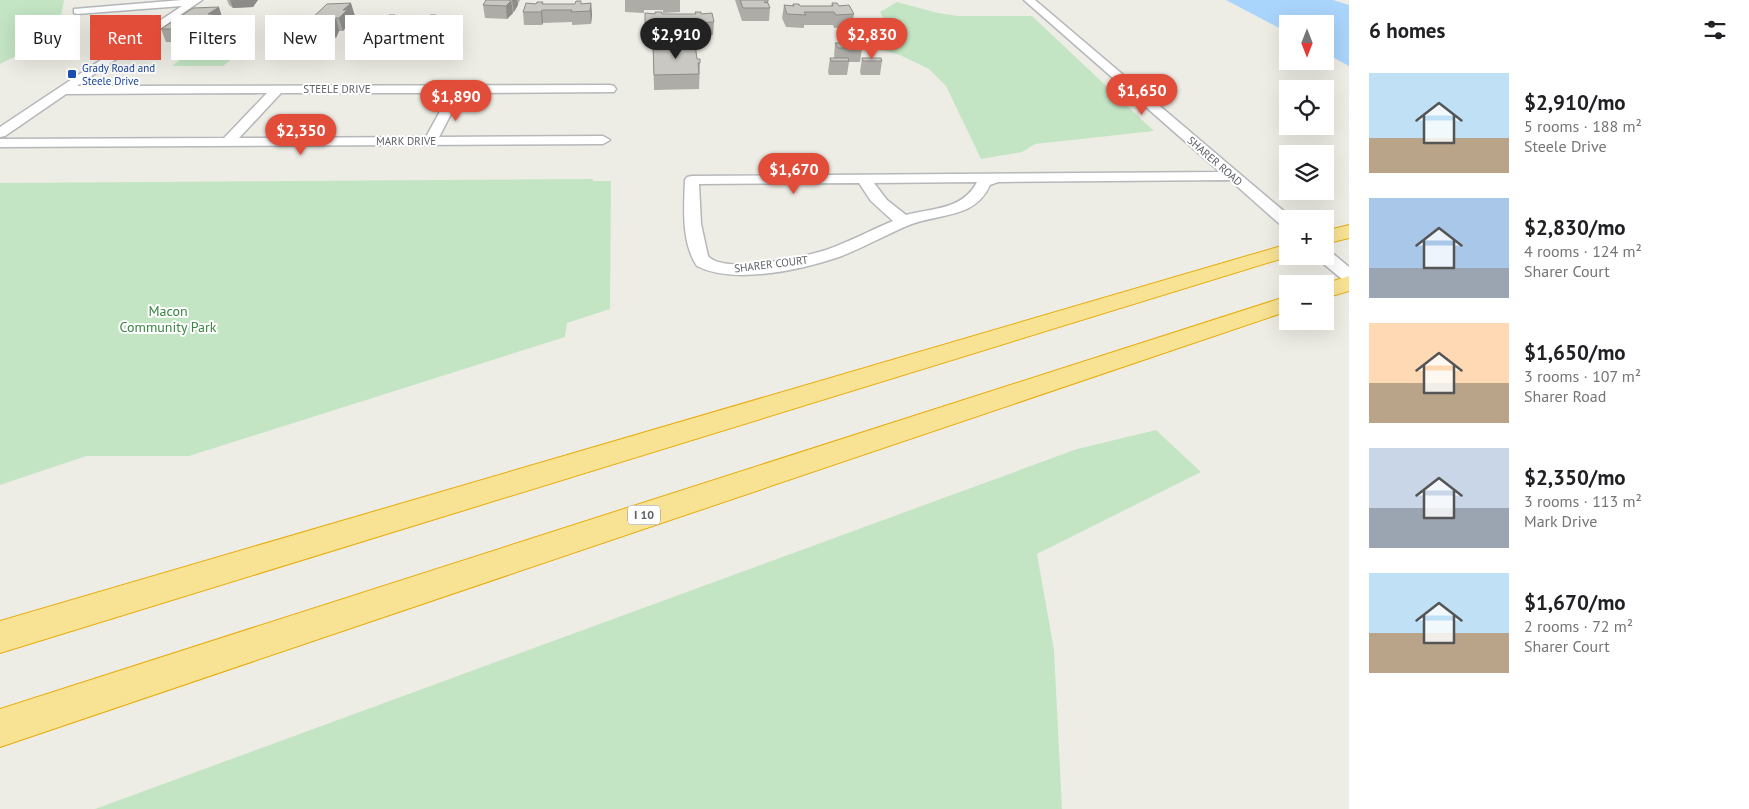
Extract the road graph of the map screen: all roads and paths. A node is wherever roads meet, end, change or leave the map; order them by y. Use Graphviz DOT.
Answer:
graph roads {
  1 [pos="1029,0"];
  2 [pos="195,1"];
  3 [pos="77,11"];
  4 [pos="610,88"];
  5 [pos="458,89"];
  6 [pos="63,90"];
  7 [pos="277,90"];
  8 [pos="0,133"];
  9 [pos="603,140"];
  10 [pos="430,141"];
  11 [pos="228,142"];
  12 [pos="0,143"];
  13 [pos="1231,176"];
  14 [pos="993,179"];
  15 [pos="864,180"];
  16 [pos="1279,216"];
  17 [pos="904,221"];
  18 [pos="1349,231"];
  19 [pos="1334,235"];
  20 [pos="1279,253"];
  21 [pos="1334,264"];
  22 [pos="1349,276"];
  23 [pos="1349,283"];
  24 [pos="1334,288"];
  25 [pos="1279,306"];
  26 [pos="0,637"];
  27 [pos="0,728"];
  1 -- 13 [label="street, SHARER ROAD"];
  2 -- 3 [label="street"];
  2 -- 6 [label="street"];
  4 -- 5 [label="street, STEELE DRIVE"];
  5 -- 7 [label="street, STEELE DRIVE"];
  5 -- 10 [label="street"];
  6 -- 7 [label="street, STEELE DRIVE"];
  6 -- 8 [label="street"];
  7 -- 11 [label="street"];
  9 -- 10 [label="street, MARK DRIVE"];
  10 -- 11 [label="street, MARK DRIVE"];
  11 -- 12 [label="street, MARK DRIVE"];
  13 -- 14 [label="street, SHARER COURT"];
  13 -- 16 [label="street, SHARER ROAD"];
  14 -- 15 [label="street, SHARER COURT"];
  14 -- 17 [label="street, SHARER COURT"];
  15 -- 17 [label="street"];
  15 -- 17 [label="street, SHARER COURT"];
  18 -- 19 [label="highway"];
  20 -- 26 [label="highway"];
  21 -- 22 [label="street"];
  23 -- 24 [label="highway"];
  25 -- 27 [label="highway, I 10"];
}
